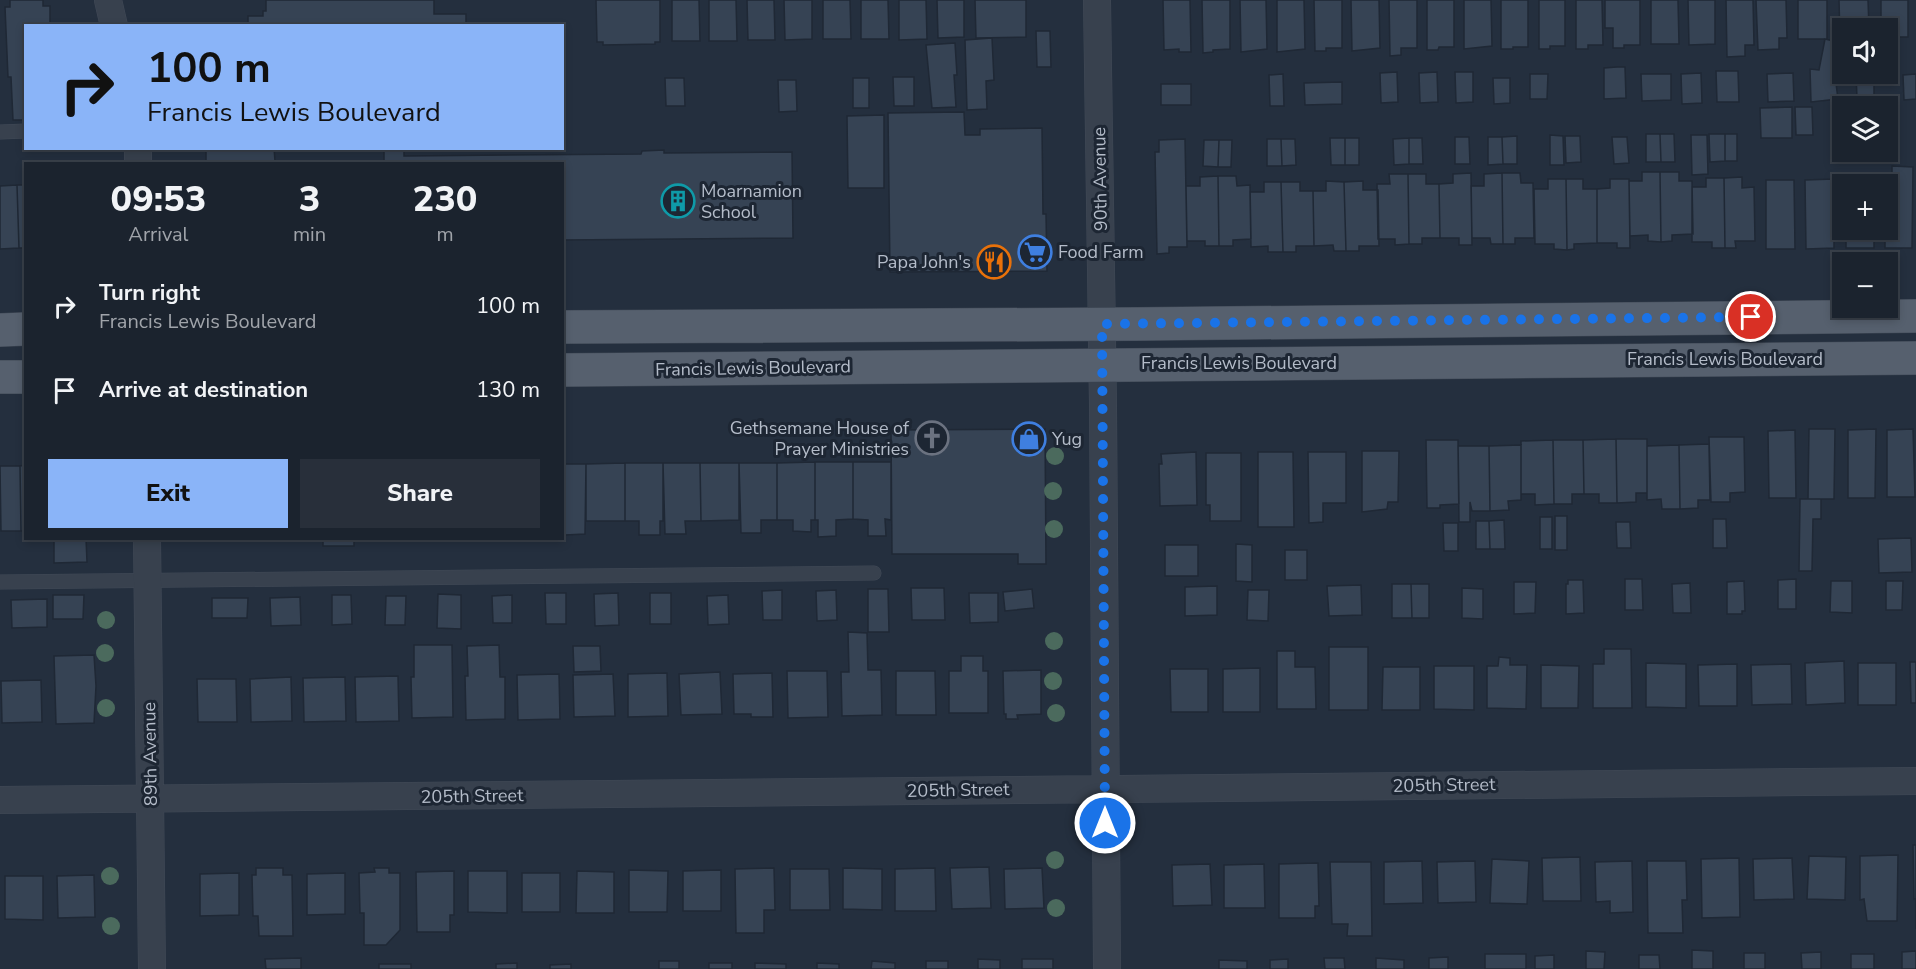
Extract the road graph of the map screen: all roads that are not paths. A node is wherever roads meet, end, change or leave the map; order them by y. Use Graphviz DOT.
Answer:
graph roads {
  1 [pos="108,0"];
  2 [pos="1097,0"];
  3 [pos="114,24"];
  4 [pos="24,131"];
  5 [pos="0,132"];
  6 [pos="1916,316"];
  7 [pos="1102,324"];
  8 [pos="564,327"];
  9 [pos="0,330"];
  10 [pos="24,330"];
  11 [pos="1916,358"];
  12 [pos="1102,364"];
  13 [pos="564,370"];
  14 [pos="0,377"];
  15 [pos="24,377"];
  16 [pos="147,540"];
  17 [pos="874,573"];
  18 [pos="148,581"];
  19 [pos="0,582"];
  20 [pos="1916,781"];
  21 [pos="1105,788"];
  22 [pos="150,799"];
  23 [pos="0,800"];
  24 [pos="152,969"];
  25 [pos="1107,969"];
  1 -- 3 [label="street"];
  2 -- 7 [label="street, 90th Avenue"];
  4 -- 5 [label="lane"];
  6 -- 7 [label="main road"];
  7 -- 8 [label="main road"];
  7 -- 12 [label="street, 90th Avenue"];
  9 -- 10 [label="main road"];
  11 -- 12 [label="main road, Francis Lewis Boulevard"];
  12 -- 13 [label="main road, Francis Lewis Boulevard"];
  12 -- 21 [label="street, 90th Avenue"];
  14 -- 15 [label="main road"];
  16 -- 18 [label="street, 89th Avenue"];
  17 -- 18 [label="lane"];
  18 -- 19 [label="lane"];
  18 -- 22 [label="street, 89th Avenue"];
  20 -- 21 [label="street, 205th Street"];
  21 -- 22 [label="street, 205th Street"];
  21 -- 25 [label="street, 90th Avenue"];
  22 -- 23 [label="street, 205th Street"];
  22 -- 24 [label="street, 89th Avenue"];
}
